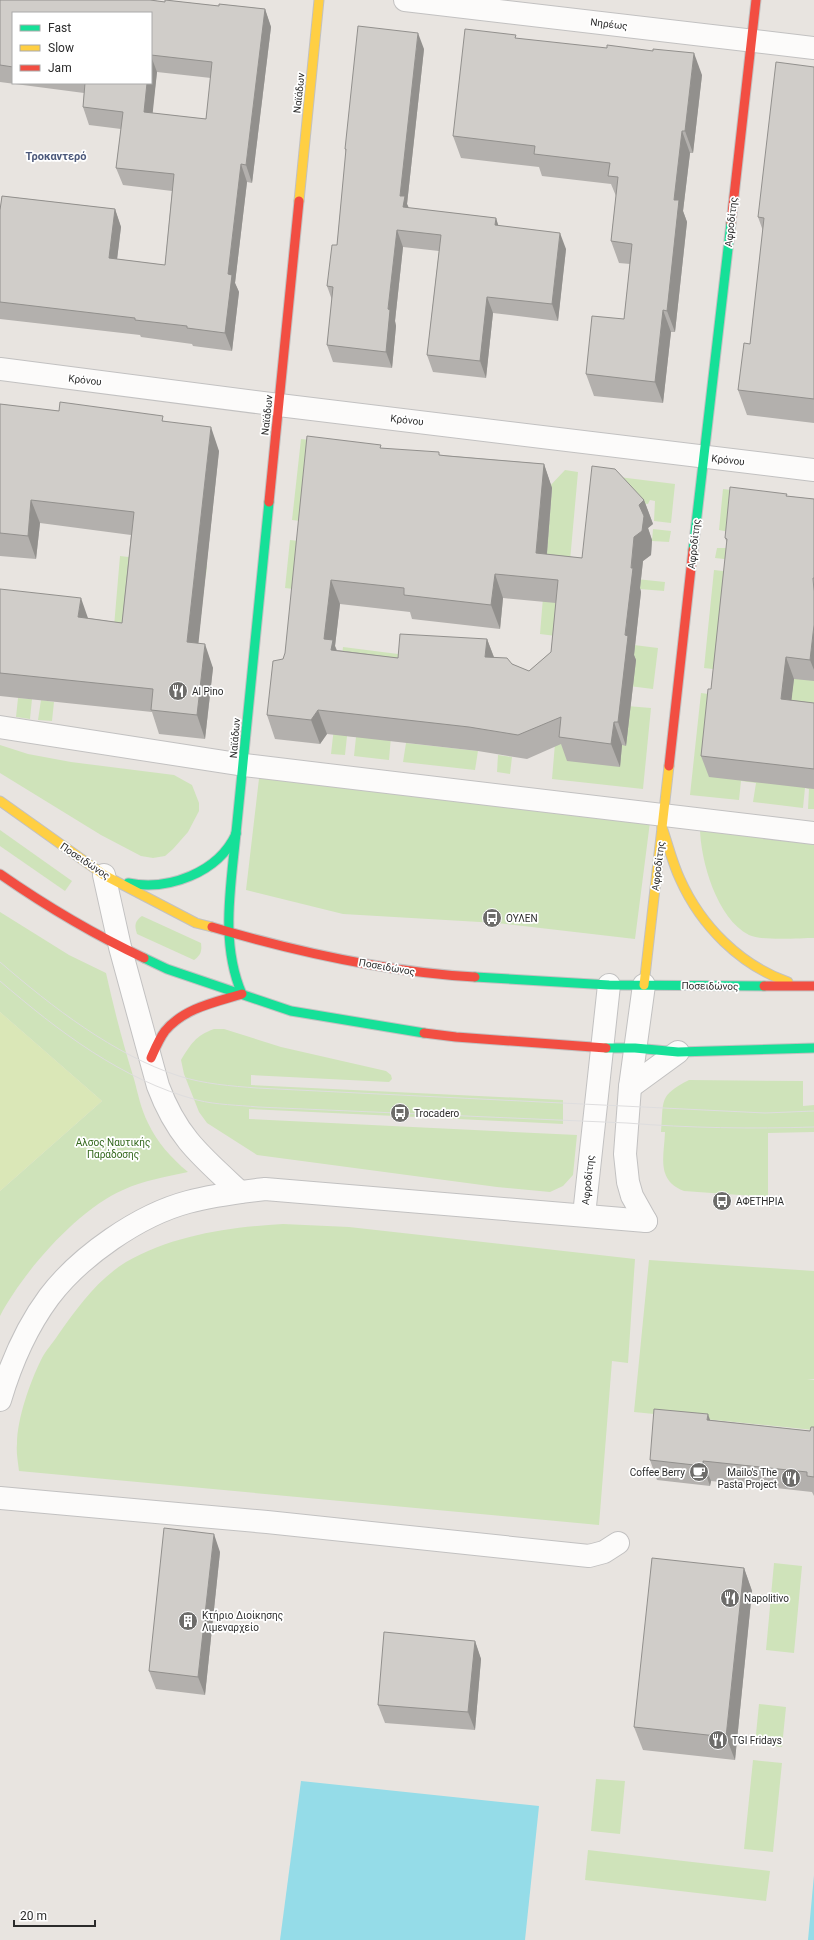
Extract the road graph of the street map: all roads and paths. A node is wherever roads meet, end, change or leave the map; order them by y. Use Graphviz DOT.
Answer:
graph roads {
  1 [pos="319,0"];
  2 [pos="405,0"];
  3 [pos="756,0"];
  4 [pos="751,41"];
  5 [pos="814,48"];
  6 [pos="0,368"];
  7 [pos="279,405"];
  8 [pos="704,457"];
  9 [pos="814,470"];
  10 [pos="0,727"];
  11 [pos="244,765"];
  12 [pos="0,801"];
  13 [pos="663,822"];
  14 [pos="236,833"];
  15 [pos="814,833"];
  16 [pos="0,874"];
  17 [pos="104,875"];
  18 [pos="229,933"];
  19 [pos="120,947"];
  20 [pos="609,985"];
  21 [pos="644,985"];
  22 [pos="811,987"];
  23 [pos="242,994"];
  24 [pos="602,1048"];
  25 [pos="635,1048"];
  26 [pos="814,1048"];
  27 [pos="678,1052"];
  28 [pos="151,1058"];
  29 [pos="630,1087"];
  30 [pos="240,1192"];
  31 [pos="584,1215"];
  32 [pos="0,1400"];
  33 [pos="0,1498"];
  34 [pos="618,1543"];
  1 -- 7 [label="main road, Ναϊάδων"];
  2 -- 4 [label="street, Νηρέως"];
  3 -- 4 [label="main road, Αφροδίτης"];
  4 -- 5 [label="street, Νηρέως"];
  4 -- 8 [label="main road, Αφροδίτης"];
  6 -- 7 [label="street, Κρόνου"];
  7 -- 8 [label="street, Κρόνου"];
  7 -- 11 [label="main road, Ναϊάδων"];
  8 -- 9 [label="street, Κρόνου"];
  8 -- 13 [label="main road, Αφροδίτης"];
  10 -- 11 [label="street"];
  11 -- 13 [label="street"];
  11 -- 14 [label="main road, Ναϊάδων"];
  12 -- 17 [label="main road, Ποσειδώνος"];
  13 -- 15 [label="street"];
  13 -- 21 [label="main road, Αφροδίτης"];
  13 -- 22 [label="main road"];
  14 -- 17 [label="main road"];
  14 -- 18 [label="main road, Ναϊάδων"];
  16 -- 19 [label="main road"];
  17 -- 18 [label="main road, Ποσειδώνος"];
  17 -- 19 [label="street"];
  18 -- 20 [label="main road, Ποσειδώνος"];
  18 -- 23 [label="main road, Ναϊάδων"];
  19 -- 23 [label="main road"];
  19 -- 28 [label="street"];
  20 -- 21 [label="main road, Ποσειδώνος"];
  20 -- 24 [label="street, Αφροδίτης"];
  21 -- 22 [label="main road, Ποσειδώνος"];
  21 -- 25 [label="street, Αφροδίτης"];
  23 -- 24 [label="main road"];
  23 -- 28 [label="main road"];
  24 -- 25 [label="main road"];
  24 -- 31 [label="street, Αφροδίτης"];
  25 -- 27 [label="main road"];
  25 -- 29 [label="street, Αφροδίτης"];
  26 -- 27 [label="main road"];
  27 -- 29 [label="street"];
  28 -- 30 [label="street"];
  29 -- 31 [label="street, Αφροδίτης"];
  30 -- 31 [label="street"];
  30 -- 32 [label="street"];
  33 -- 34 [label="street"];
}
